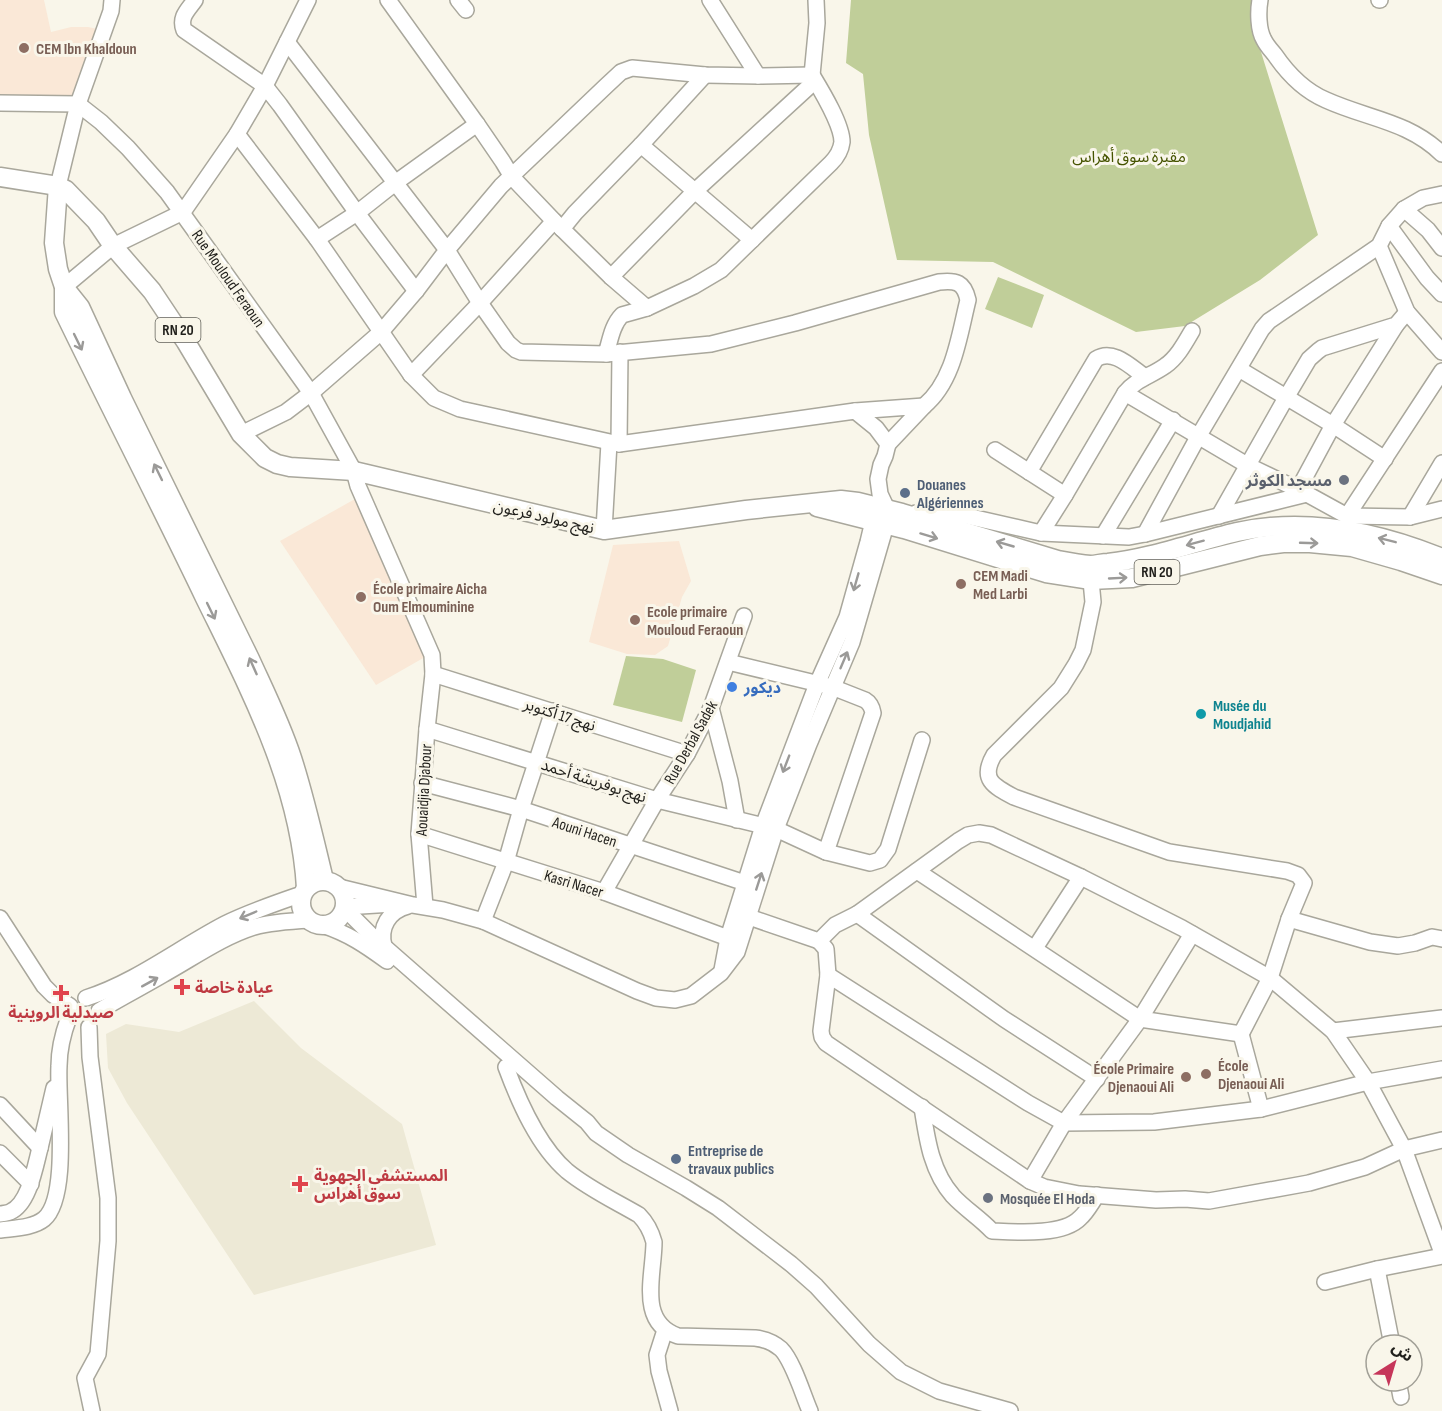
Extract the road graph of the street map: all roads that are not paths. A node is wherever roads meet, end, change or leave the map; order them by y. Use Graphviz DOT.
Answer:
graph roads {
  1 [pos="195,0"];
  2 [pos="308,0"];
  3 [pos="388,0"];
  4 [pos="710,0"];
  5 [pos="816,0"];
  6 [pos="1260,0"];
  7 [pos="113,1"];
  8 [pos="287,42"];
  9 [pos="705,75"];
  10 [pos="758,76"];
  11 [pos="813,78"];
  12 [pos="265,86"];
  13 [pos="0,103"];
  14 [pos="78,104"];
  15 [pos="477,124"];
  16 [pos="237,134"];
  17 [pos="641,145"];
  18 [pos="1442,154"];
  19 [pos="0,177"];
  20 [pos="512,177"];
  21 [pos="395,183"];
  22 [pos="58,186"];
  23 [pos="695,191"];
  24 [pos="1440,196"];
  25 [pos="1404,209"];
  26 [pos="183,212"];
  27 [pos="357,213"];
  28 [pos="558,225"];
  29 [pos="1389,226"];
  30 [pos="318,239"];
  31 [pos="752,240"];
  32 [pos="113,246"];
  33 [pos="1379,246"];
  34 [pos="1442,248"];
  35 [pos="447,250"];
  36 [pos="611,277"];
  37 [pos="64,287"];
  38 [pos="416,291"];
  39 [pos="1442,294"];
  40 [pos="480,303"];
  41 [pos="647,308"];
  42 [pos="1407,312"];
  43 [pos="1396,325"];
  44 [pos="1192,331"];
  45 [pos="381,332"];
  46 [pos="1442,352"];
  47 [pos="613,353"];
  48 [pos="1239,369"];
  49 [pos="1442,371"];
  50 [pos="411,375"];
  51 [pos="1145,377"];
  52 [pos="311,393"];
  53 [pos="1125,393"];
  54 [pos="1287,396"];
  55 [pos="924,406"];
  56 [pos="855,411"];
  57 [pos="1173,420"];
  58 [pos="1333,425"];
  59 [pos="241,434"];
  60 [pos="1198,437"];
  61 [pos="614,443"];
  62 [pos="888,444"];
  63 [pos="995,450"];
  64 [pos="1385,459"];
  65 [pos="1442,463"];
  66 [pos="1248,465"];
  67 [pos="354,471"];
  68 [pos="1029,472"];
  69 [pos="1303,492"];
  70 [pos="1065,495"];
  71 [pos="1442,509"];
  72 [pos="884,511"];
  73 [pos="1219,516"];
  74 [pos="1347,516"];
  75 [pos="1410,517"];
  76 [pos="604,530"];
  77 [pos="1041,533"];
  78 [pos="1145,534"];
  79 [pos="1103,536"];
  80 [pos="1442,558"];
  81 [pos="1090,572"];
  82 [pos="1442,575"];
  83 [pos="744,616"];
  84 [pos="729,662"];
  85 [pos="433,675"];
  86 [pos="825,686"];
  87 [pos="711,708"];
  88 [pos="553,711"];
  89 [pos="427,729"];
  90 [pos="922,740"];
  91 [pos="687,754"];
  92 [pos="537,762"];
  93 [pos="422,783"];
  94 [pos="657,800"];
  95 [pos="521,809"];
  96 [pos="736,820"];
  97 [pos="769,827"];
  98 [pos="419,834"];
  99 [pos="631,846"];
  100 [pos="826,852"];
  101 [pos="506,862"];
  102 [pos="917,872"];
  103 [pos="1082,877"];
  104 [pos="745,883"];
  105 [pos="332,884"];
  106 [pos="304,891"];
  107 [pos="604,892"];
  108 [pos="415,905"];
  109 [pos="345,908"];
  110 [pos="857,914"];
  111 [pos="749,916"];
  112 [pos="0,918"];
  113 [pos="1289,919"];
  114 [pos="483,921"];
  115 [pos="316,923"];
  116 [pos="1192,934"];
  117 [pos="1441,934"];
  118 [pos="728,938"];
  119 [pos="819,941"];
  120 [pos="384,946"];
  121 [pos="1035,948"];
  122 [pos="722,973"];
  123 [pos="828,975"];
  124 [pos="1270,978"];
  125 [pos="86,998"];
  126 [pos="99,1011"];
  127 [pos="70,1012"];
  128 [pos="1442,1018"];
  129 [pos="1140,1019"];
  130 [pos="89,1028"];
  131 [pos="1333,1031"];
  132 [pos="1241,1034"];
  133 [pos="508,1063"];
  134 [pos="59,1066"];
  135 [pos="1442,1069"];
  136 [pos="1097,1079"];
  137 [pos="1368,1082"];
  138 [pos="0,1105"];
  139 [pos="922,1107"];
  140 [pos="1261,1109"];
  141 [pos="1064,1123"];
  142 [pos="1442,1140"];
  143 [pos="40,1148"];
  144 [pos="1404,1149"];
  145 [pos="0,1153"];
  146 [pos="1030,1181"];
  147 [pos="31,1184"];
  148 [pos="1097,1195"];
  149 [pos="0,1214"];
  150 [pos="0,1230"];
  151 [pos="1442,1255"];
  152 [pos="1377,1269"];
  153 [pos="1325,1282"];
  154 [pos="665,1329"];
  155 [pos="1390,1333"];
  156 [pos="85,1378"];
  157 [pos="1400,1393"];
  158 [pos="1401,1397"];
  159 [pos="92,1411"];
  160 [pos="101,1411"];
  161 [pos="670,1411"];
  162 [pos="810,1411"];
  163 [pos="1010,1411"];
  1 -- 12 [label="street"];
  2 -- 8 [label="street"];
  3 -- 15 [label="street"];
  4 -- 10 [label="street"];
  5 -- 11 [label="street"];
  6 -- 18 [label="street"];
  7 -- 14 [label="street"];
  8 -- 12 [label="street"];
  8 -- 21 [label="street"];
  9 -- 10 [label="street"];
  9 -- 17 [label="street"];
  9 -- 20 [label="street"];
  10 -- 11 [label="street"];
  11 -- 23 [label="street"];
  11 -- 31 [label="street"];
  12 -- 16 [label="street"];
  12 -- 27 [label="street"];
  13 -- 14 [label="street"];
  14 -- 22 [label="street"];
  14 -- 26 [label="street, Rue Mouloud Feraoun"];
  15 -- 20 [label="street"];
  15 -- 21 [label="street"];
  16 -- 26 [label="street"];
  16 -- 30 [label="street"];
  17 -- 23 [label="street"];
  17 -- 28 [label="street"];
  19 -- 22 [label="main road"];
  20 -- 28 [label="street"];
  20 -- 35 [label="street"];
  21 -- 27 [label="street"];
  21 -- 35 [label="street"];
  22 -- 32 [label="main road, RN 20"];
  22 -- 37 [label="main road"];
  23 -- 31 [label="street"];
  23 -- 36 [label="street"];
  24 -- 25 [label="street"];
  25 -- 29 [label="street"];
  25 -- 34 [label="street"];
  26 -- 32 [label="street"];
  26 -- 52 [label="street, Rue Mouloud Feraoun"];
  27 -- 30 [label="street"];
  27 -- 38 [label="street"];
  28 -- 36 [label="street"];
  28 -- 40 [label="street"];
  29 -- 33 [label="street"];
  29 -- 39 [label="street"];
  30 -- 45 [label="street"];
  31 -- 41 [label="street"];
  32 -- 37 [label="street"];
  32 -- 59 [label="main road, RN 20"];
  33 -- 42 [label="street"];
  33 -- 48 [label="street"];
  35 -- 38 [label="street"];
  35 -- 40 [label="street"];
  36 -- 41 [label="street"];
  105 -- 37 [label="main road, one-way"];
  37 -- 106 [label="main road, one-way"];
  38 -- 45 [label="street"];
  40 -- 47 [label="street"];
  40 -- 50 [label="street"];
  41 -- 47 [label="street"];
  42 -- 43 [label="street"];
  42 -- 46 [label="street"];
  43 -- 54 [label="street"];
  43 -- 58 [label="street"];
  44 -- 51 [label="street"];
  45 -- 50 [label="street"];
  45 -- 52 [label="street"];
  47 -- 55 [label="street"];
  47 -- 61 [label="street"];
  48 -- 54 [label="street"];
  48 -- 60 [label="street"];
  49 -- 64 [label="street"];
  50 -- 61 [label="street"];
  51 -- 53 [label="street"];
  51 -- 68 [label="street"];
  52 -- 59 [label="street"];
  52 -- 67 [label="street, Rue Mouloud Feraoun"];
  53 -- 57 [label="street"];
  53 -- 70 [label="street"];
  54 -- 58 [label="street"];
  54 -- 66 [label="street"];
  55 -- 56 [label="street"];
  55 -- 62 [label="street"];
  56 -- 61 [label="street"];
  56 -- 62 [label="street"];
  57 -- 60 [label="street"];
  57 -- 79 [label="street"];
  58 -- 64 [label="street"];
  58 -- 69 [label="street"];
  59 -- 67 [label="main road, RN 20"];
  60 -- 66 [label="street"];
  60 -- 78 [label="street"];
  61 -- 76 [label="street"];
  62 -- 72 [label="street"];
  63 -- 68 [label="street"];
  64 -- 74 [label="street"];
  65 -- 75 [label="street"];
  66 -- 69 [label="street"];
  66 -- 73 [label="street"];
  67 -- 76 [label="main road, نهج مولود فرعون / RN 20"];
  67 -- 85 [label="street, Aouaidjia Djabour"];
  68 -- 70 [label="street"];
  69 -- 73 [label="street"];
  69 -- 74 [label="street"];
  70 -- 77 [label="street"];
  71 -- 75 [label="street"];
  72 -- 76 [label="main road, نهج مولود فرعون / RN 20"];
  72 -- 77 [label="street"];
  72 -- 81 [label="main road, RN 20"];
  72 -- 86 [label="street"];
  73 -- 78 [label="street"];
  74 -- 75 [label="street"];
  77 -- 79 [label="street"];
  78 -- 79 [label="street"];
  80 -- 81 [label="main road, RN 20, one-way"];
  81 -- 82 [label="main road, RN 20, one-way"];
  81 -- 113 [label="street"];
  83 -- 84 [label="street, Rue Derbal Sadek"];
  84 -- 86 [label="street"];
  84 -- 87 [label="street, Rue Derbal Sadek"];
  85 -- 88 [label="street, نهج 17 أكتوبر"];
  85 -- 89 [label="street, Aouaidjia Djabour"];
  86 -- 97 [label="street"];
  86 -- 100 [label="street"];
  87 -- 91 [label="street, Rue Derbal Sadek"];
  87 -- 96 [label="street"];
  88 -- 91 [label="street, نهج 17 أكتوبر"];
  88 -- 92 [label="street"];
  89 -- 92 [label="street, نهج بوفريشة أحمد"];
  89 -- 93 [label="street, Aouaidjia Djabour"];
  90 -- 100 [label="street, نهج بوفريشة أحمد"];
  91 -- 94 [label="street, Rue Derbal Sadek"];
  92 -- 94 [label="street, نهج بوفريشة أحمد"];
  92 -- 95 [label="street"];
  93 -- 95 [label="street, Aouni Hacen"];
  93 -- 98 [label="street, Aouaidjia Djabour"];
  94 -- 96 [label="street, نهج بوفريشة أحمد"];
  94 -- 99 [label="street, Rue Derbal Sadek"];
  95 -- 99 [label="street, Aouni Hacen"];
  95 -- 101 [label="street"];
  96 -- 97 [label="street, نهج بوفريشة أحمد"];
  97 -- 100 [label="street, نهج بوفريشة أحمد"];
  97 -- 104 [label="street"];
  111 -- 97 [label="street, one-way"];
  98 -- 101 [label="street, Kasri Nacer"];
  98 -- 108 [label="street, Aouaidjia Djabour"];
  99 -- 104 [label="street, Aouni Hacen"];
  99 -- 107 [label="street, Rue Derbal Sadek"];
  101 -- 107 [label="street, Kasri Nacer"];
  101 -- 114 [label="street"];
  102 -- 103 [label="street"];
  102 -- 110 [label="street"];
  102 -- 121 [label="street"];
  103 -- 116 [label="street"];
  103 -- 121 [label="street"];
  104 -- 118 [label="street"];
  105 -- 106 [label="main road"];
  105 -- 108 [label="street"];
  105 -- 109 [label="main road"];
  106 -- 115 [label="main road"];
  106 -- 125 [label="street, one-way"];
  107 -- 118 [label="street, Kasri Nacer"];
  108 -- 109 [label="street"];
  108 -- 114 [label="street"];
  108 -- 120 [label="street"];
  109 -- 115 [label="main road"];
  109 -- 120 [label="street"];
  110 -- 119 [label="street"];
  110 -- 136 [label="street"];
  111 -- 119 [label="street"];
  111 -- 122 [label="street"];
  112 -- 127 [label="street"];
  113 -- 117 [label="street"];
  113 -- 124 [label="street"];
  114 -- 122 [label="street"];
  126 -- 115 [label="street, one-way"];
  115 -- 133 [label="street"];
  116 -- 124 [label="street"];
  116 -- 129 [label="street"];
  118 -- 122 [label="street"];
  119 -- 123 [label="street"];
  120 -- 133 [label="street"];
  121 -- 129 [label="street"];
  123 -- 139 [label="street"];
  123 -- 141 [label="street"];
  124 -- 131 [label="street"];
  124 -- 132 [label="street"];
  125 -- 126 [label="street"];
  125 -- 127 [label="street"];
  126 -- 130 [label="street"];
  127 -- 130 [label="street"];
  127 -- 134 [label="street"];
  128 -- 131 [label="street"];
  129 -- 132 [label="street"];
  129 -- 136 [label="street"];
  130 -- 156 [label="street"];
  131 -- 137 [label="street"];
  132 -- 140 [label="street"];
  133 -- 154 [label="street"];
  133 -- 163 [label="street"];
  134 -- 143 [label="street"];
  134 -- 150 [label="street"];
  135 -- 137 [label="street"];
  136 -- 141 [label="street"];
  137 -- 140 [label="street"];
  137 -- 144 [label="street"];
  138 -- 143 [label="street"];
  139 -- 146 [label="street"];
  139 -- 148 [label="street"];
  140 -- 141 [label="street"];
  141 -- 146 [label="street"];
  142 -- 144 [label="street"];
  143 -- 147 [label="street"];
  144 -- 148 [label="street"];
  144 -- 151 [label="street"];
  145 -- 147 [label="street"];
  146 -- 148 [label="street"];
  147 -- 149 [label="street"];
  151 -- 152 [label="street"];
  152 -- 153 [label="street"];
  152 -- 155 [label="street"];
  154 -- 161 [label="street"];
  154 -- 162 [label="street"];
  156 -- 159 [label="street"];
  156 -- 160 [label="street"];
  157 -- 158 [label="street"];
}
